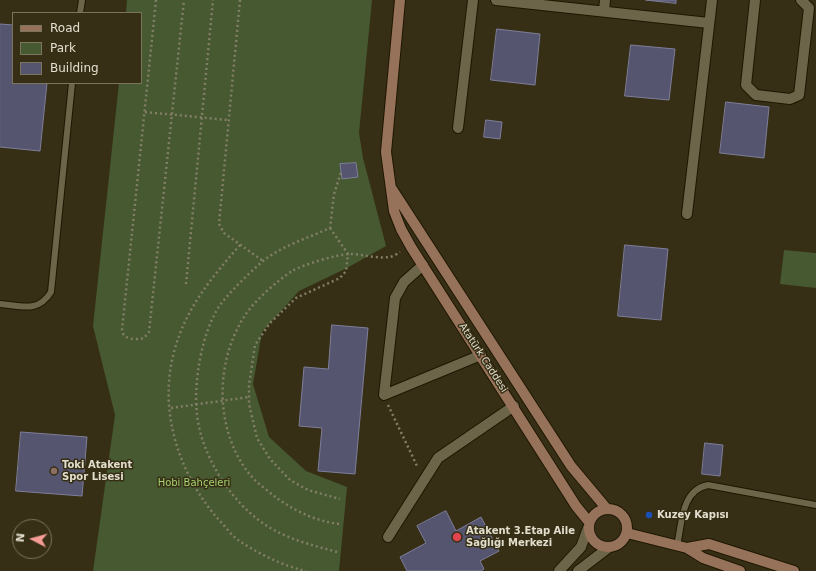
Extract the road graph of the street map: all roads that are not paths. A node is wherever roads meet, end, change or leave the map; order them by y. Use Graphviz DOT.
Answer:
graph roads {
  1 [pos="82,0"];
  2 [pos="400,0"];
  3 [pos="473,0"];
  4 [pos="496,0"];
  5 [pos="605,0"];
  6 [pos="712,0"];
  7 [pos="755,0"];
  8 [pos="801,0"];
  9 [pos="567,4"];
  10 [pos="604,11"];
  11 [pos="80,12"];
  12 [pos="709,23"];
  13 [pos="72,84"];
  14 [pos="458,128"];
  15 [pos="391,188"];
  16 [pos="687,214"];
  17 [pos="424,265"];
  18 [pos="0,304"];
  19 [pos="495,348"];
  20 [pos="481,355"];
  21 [pos="527,398"];
  22 [pos="514,406"];
  23 [pos="816,504"];
  24 [pos="607,509"];
  25 [pos="589,525"];
  26 [pos="627,533"];
  27 [pos="388,537"];
  28 [pos="682,547"];
  29 [pos="608,548"];
  30 [pos="559,571"];
  31 [pos="578,571"];
  32 [pos="740,571"];
  33 [pos="794,571"];
  1 -- 11 [label="lane"];
  2 -- 15 [label="street, Atatürk Caddesi"];
  3 -- 14 [label="street"];
  4 -- 9 [label="street"];
  5 -- 10 [label="street"];
  6 -- 12 [label="street"];
  7 -- 8 [label="street"];
  9 -- 10 [label="street"];
  10 -- 12 [label="street"];
  12 -- 16 [label="street"];
  13 -- 18 [label="lane"];
  15 -- 17 [label="street, Atatürk Caddesi"];
  15 -- 19 [label="street, Atatürk Caddesi"];
  17 -- 20 [label="street, Atatürk Caddesi"];
  17 -- 20 [label="street"];
  19 -- 20 [label="street"];
  19 -- 21 [label="street, Atatürk Caddesi"];
  20 -- 22 [label="street, Atatürk Caddesi"];
  21 -- 22 [label="street"];
  21 -- 24 [label="street, Atatürk Caddesi"];
  22 -- 25 [label="street, Atatürk Caddesi"];
  22 -- 27 [label="street"];
  23 -- 28 [label="lane"];
  24 -- 25 [label="street"];
  24 -- 26 [label="street"];
  25 -- 29 [label="street"];
  25 -- 30 [label="street"];
  26 -- 28 [label="street"];
  26 -- 29 [label="street"];
  28 -- 32 [label="street"];
  28 -- 33 [label="street"];
  29 -- 31 [label="street"];
}
